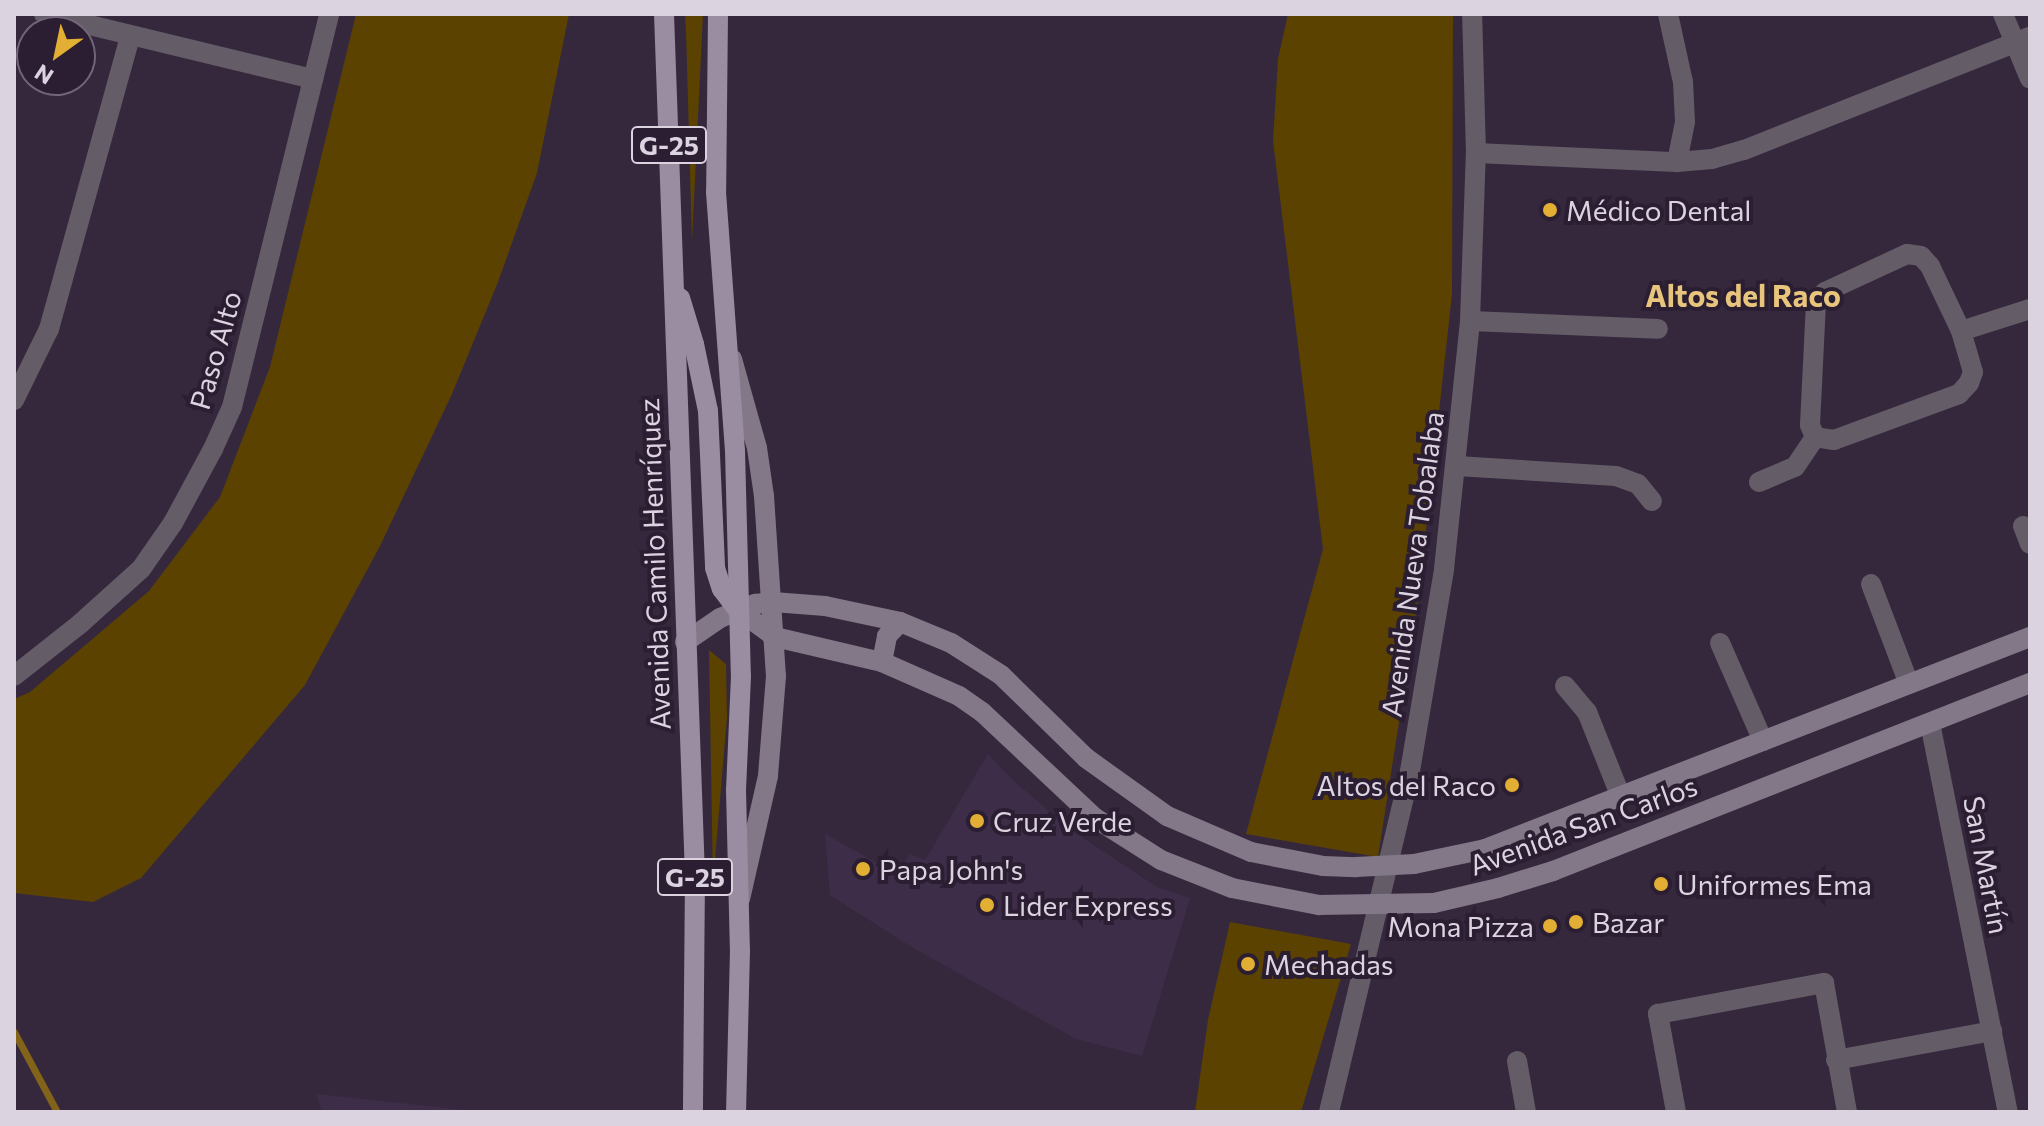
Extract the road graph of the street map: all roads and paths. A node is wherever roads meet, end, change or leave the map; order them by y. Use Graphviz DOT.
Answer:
graph roads {
  1 [pos="44,14"];
  2 [pos="329,14"];
  3 [pos="664,14"];
  4 [pos="718,14"];
  5 [pos="1472,14"];
  6 [pos="1668,14"];
  7 [pos="2003,14"];
  8 [pos="130,37"];
  9 [pos="2023,40"];
  10 [pos="313,79"];
  11 [pos="2030,79"];
  12 [pos="1476,153"];
  13 [pos="1677,162"];
  14 [pos="673,276"];
  15 [pos="2030,309"];
  16 [pos="1470,321"];
  17 [pos="1658,329"];
  18 [pos="1961,331"];
  19 [pos="728,344"];
  20 [pos="14,400"];
  21 [pos="1815,437"];
  22 [pos="1457,466"];
  23 [pos="1759,482"];
  24 [pos="1652,501"];
  25 [pos="1871,584"];
  26 [pos="773,602"];
  27 [pos="738,610"];
  28 [pos="900,622"];
  29 [pos="775,637"];
  30 [pos="2030,637"];
  31 [pos="685,642"];
  32 [pos="1720,643"];
  33 [pos="882,662"];
  34 [pos="14,676"];
  35 [pos="2030,683"];
  36 [pos="1909,684"];
  37 [pos="1565,686"];
  38 [pos="1930,723"];
  39 [pos="1763,741"];
  40 [pos="1621,797"];
  41 [pos="1389,866"];
  42 [pos="739,906"];
  43 [pos="1379,906"];
  44 [pos="1992,1031"];
  45 [pos="1836,1060"];
  46 [pos="1517,1061"];
  47 [pos="693,1112"];
  48 [pos="736,1112"];
  49 [pos="1329,1112"];
  50 [pos="1526,1112"];
  51 [pos="1676,1112"];
  52 [pos="1847,1112"];
  53 [pos="2008,1112"];
  1 -- 8 [label="street"];
  2 -- 10 [label="street, Paso Alto"];
  3 -- 14 [label="main road, Avenida Camilo Henríquez / G-25"];
  4 -- 19 [label="main road, G-25"];
  5 -- 12 [label="street, Avenida Nueva Tobalaba"];
  6 -- 13 [label="street"];
  7 -- 9 [label="street"];
  8 -- 10 [label="street"];
  8 -- 20 [label="street"];
  9 -- 11 [label="street"];
  9 -- 13 [label="street"];
  10 -- 34 [label="street, Paso Alto"];
  12 -- 13 [label="street"];
  12 -- 16 [label="street, Avenida Nueva Tobalaba"];
  14 -- 27 [label="main road"];
  14 -- 31 [label="main road, Avenida Camilo Henríquez / G-25"];
  15 -- 18 [label="street"];
  16 -- 17 [label="street"];
  16 -- 22 [label="street, Avenida Nueva Tobalaba"];
  18 -- 21 [label="street"];
  18 -- 21 [label="street"];
  19 -- 26 [label="main road"];
  19 -- 27 [label="main road, G-25"];
  21 -- 23 [label="street"];
  22 -- 24 [label="street"];
  22 -- 41 [label="street, Avenida Nueva Tobalaba"];
  25 -- 36 [label="street"];
  26 -- 27 [label="main road, Avenida San Carlos"];
  26 -- 28 [label="main road, Avenida San Carlos"];
  26 -- 29 [label="main road"];
  27 -- 29 [label="main road, Avenida San Carlos"];
  27 -- 31 [label="main road, Avenida San Carlos"];
  27 -- 42 [label="main road, G-25"];
  28 -- 33 [label="main road"];
  28 -- 41 [label="main road, Avenida San Carlos"];
  29 -- 33 [label="main road, Avenida San Carlos"];
  29 -- 42 [label="main road"];
  30 -- 36 [label="main road, Avenida San Carlos"];
  31 -- 47 [label="main road, Avenida Camilo Henríquez / G-25"];
  32 -- 39 [label="street"];
  33 -- 43 [label="main road, Avenida San Carlos"];
  35 -- 38 [label="main road, Avenida San Carlos"];
  36 -- 39 [label="main road, Avenida San Carlos"];
  37 -- 40 [label="street"];
  38 -- 43 [label="main road, Avenida San Carlos"];
  38 -- 44 [label="street, San Martín"];
  39 -- 40 [label="main road, Avenida San Carlos"];
  40 -- 41 [label="main road, Avenida San Carlos"];
  41 -- 43 [label="street, Avenida Nueva Tobalaba"];
  42 -- 48 [label="main road, G-25"];
  43 -- 49 [label="street, Avenida Nueva Tobalaba"];
  44 -- 45 [label="street"];
  44 -- 53 [label="street, San Martín"];
  45 -- 51 [label="street"];
  45 -- 52 [label="street"];
  46 -- 50 [label="street"];
}
